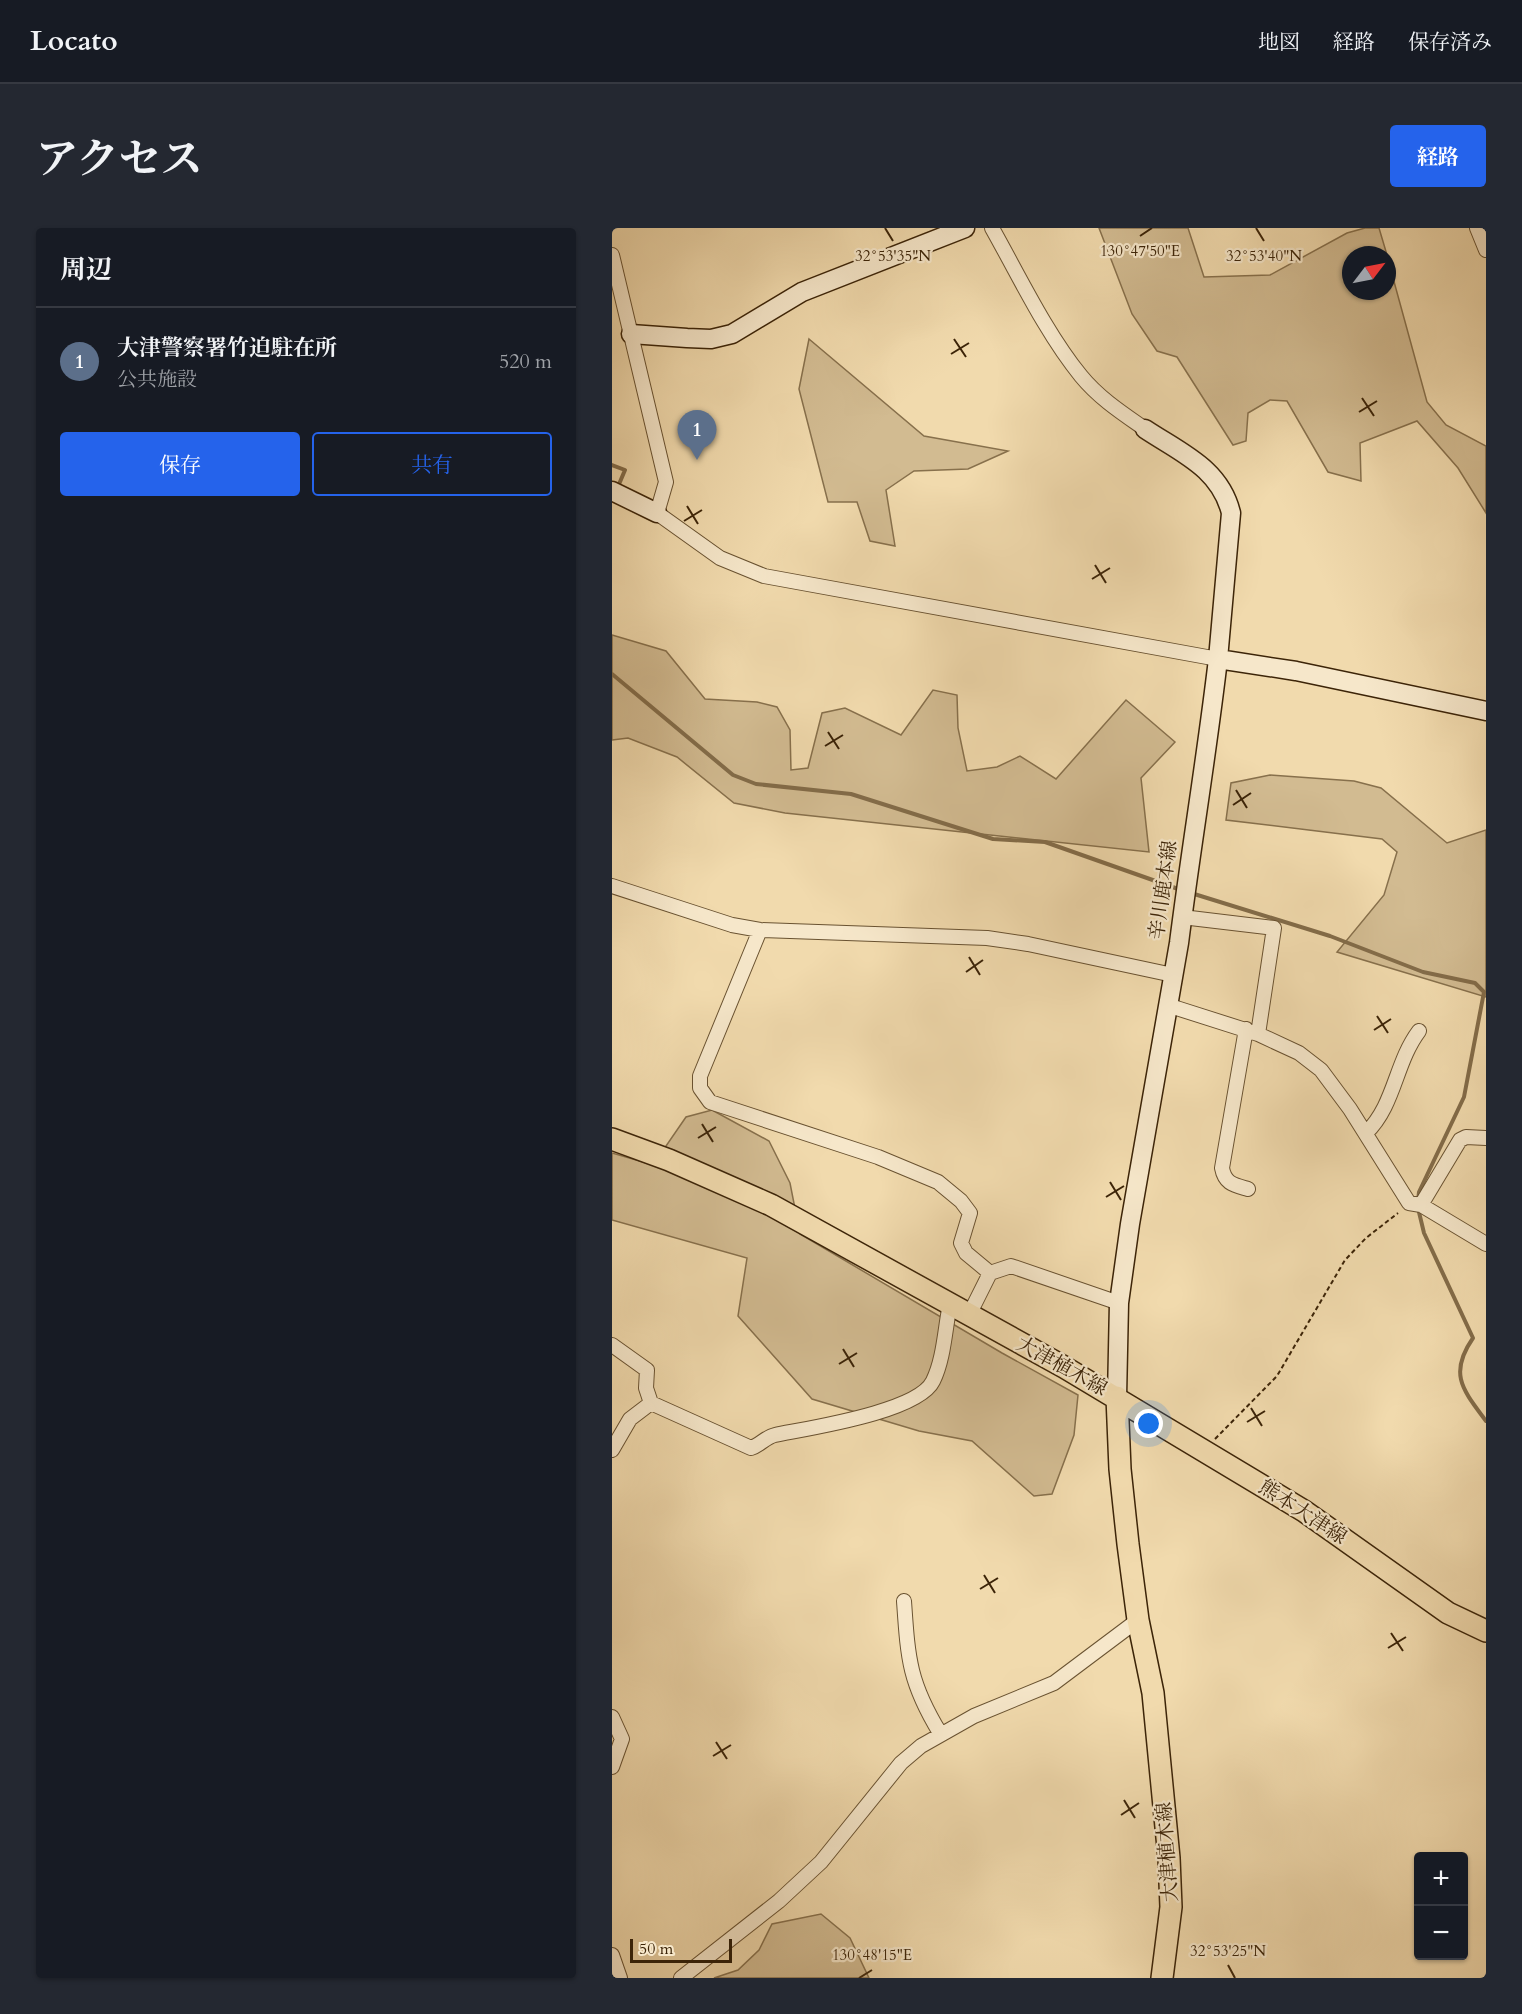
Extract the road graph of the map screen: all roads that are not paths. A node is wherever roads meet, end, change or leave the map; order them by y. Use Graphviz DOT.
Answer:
graph roads {
  1 [pos="965,228"];
  2 [pos="992,228"];
  3 [pos="1477,228"];
  4 [pos="1486,250"];
  5 [pos="612,255"];
  6 [pos="632,334"];
  7 [pos="1145,429"];
  8 [pos="618,494"];
  9 [pos="657,513"];
  10 [pos="1218,659"];
  11 [pos="1486,711"];
  12 [pos="612,886"];
  13 [pos="1182,917"];
  14 [pos="760,930"];
  15 [pos="1173,975"];
  16 [pos="1167,1005"];
  17 [pos="1419,1031"];
  18 [pos="1252,1032"];
  19 [pos="1366,1133"];
  20 [pos="1486,1138"];
  21 [pos="612,1139"];
  22 [pos="1248,1190"];
  23 [pos="1421,1205"];
  24 [pos="1486,1244"];
  25 [pos="990,1273"];
  26 [pos="1119,1303"];
  27 [pos="950,1304"];
  28 [pos="969,1315"];
  29 [pos="612,1345"];
  30 [pos="1118,1397"];
  31 [pos="651,1403"];
  32 [pos="612,1450"];
  33 [pos="904,1601"];
  34 [pos="1138,1620"];
  35 [pos="1486,1631"];
  36 [pos="612,1717"];
  37 [pos="940,1733"];
  38 [pos="612,1767"];
  39 [pos="612,1955"];
  40 [pos="620,1978"];
  41 [pos="681,1978"];
  42 [pos="1162,1978"];
  1 -- 6 [label="main road"];
  2 -- 7 [label="street"];
  3 -- 4 [label="street"];
  5 -- 6 [label="street"];
  6 -- 9 [label="street"];
  7 -- 10 [label="main road, 辛川鹿本線"];
  8 -- 9 [label="main road"];
  9 -- 10 [label="street"];
  10 -- 11 [label="main road"];
  10 -- 13 [label="main road, 辛川鹿本線"];
  12 -- 14 [label="street"];
  13 -- 15 [label="main road, 辛川鹿本線"];
  13 -- 18 [label="street"];
  14 -- 15 [label="street"];
  14 -- 25 [label="street"];
  15 -- 16 [label="main road, 辛川鹿本線"];
  16 -- 18 [label="street"];
  16 -- 26 [label="main road, 辛川鹿本線"];
  17 -- 19 [label="street"];
  18 -- 19 [label="street"];
  18 -- 22 [label="street"];
  19 -- 23 [label="street"];
  20 -- 23 [label="street"];
  21 -- 27 [label="main road, 大津植木線"];
  23 -- 24 [label="street"];
  25 -- 26 [label="street"];
  25 -- 28 [label="street"];
  26 -- 30 [label="main road, 辛川鹿本線"];
  27 -- 28 [label="main road, 大津植木線"];
  27 -- 31 [label="street"];
  28 -- 30 [label="main road, 大津植木線"];
  29 -- 31 [label="street"];
  30 -- 34 [label="main road, 大津植木線"];
  30 -- 35 [label="main road, 熊本大津線"];
  31 -- 32 [label="street"];
  33 -- 37 [label="street"];
  34 -- 37 [label="street"];
  34 -- 42 [label="main road, 大津植木線"];
  36 -- 38 [label="street"];
  37 -- 41 [label="street"];
  39 -- 40 [label="street"];
}
